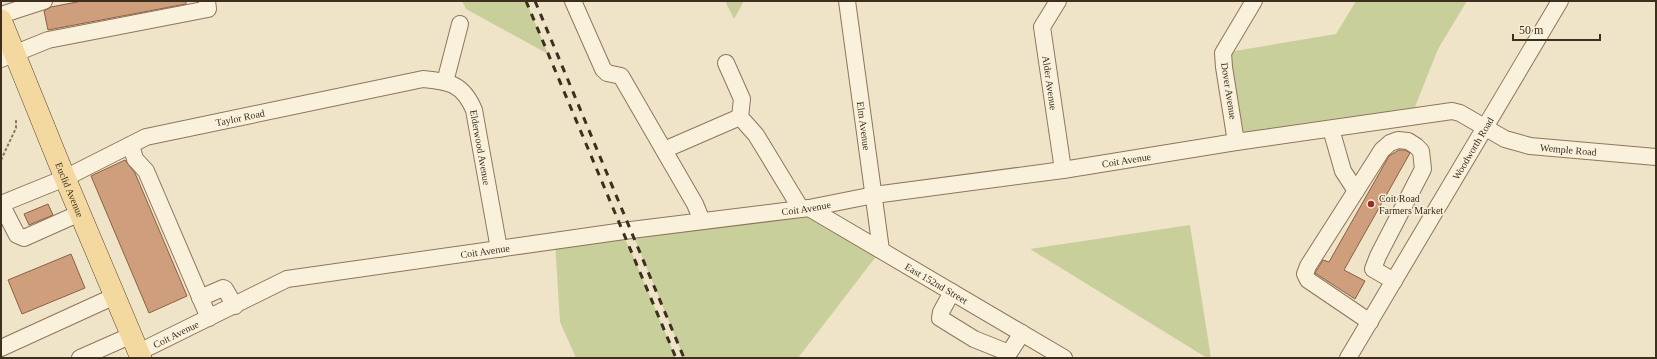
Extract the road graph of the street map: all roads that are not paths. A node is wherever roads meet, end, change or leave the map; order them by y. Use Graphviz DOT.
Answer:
graph roads {
  1 [pos="44,1"];
  2 [pos="207,1"];
  3 [pos="573,1"];
  4 [pos="847,1"];
  5 [pos="1058,1"];
  6 [pos="1254,1"];
  7 [pos="1560,1"];
  8 [pos="1,15"];
  9 [pos="460,24"];
  10 [pos="5,41"];
  11 [pos="726,63"];
  12 [pos="422,79"];
  13 [pos="445,82"];
  14 [pos="740,117"];
  15 [pos="1485,126"];
  16 [pos="1331,129"];
  17 [pos="1236,142"];
  18 [pos="131,145"];
  19 [pos="664,150"];
  20 [pos="1656,157"];
  21 [pos="1063,170"];
  22 [pos="65,178"];
  23 [pos="1356,191"];
  24 [pos="874,195"];
  25 [pos="1,204"];
  26 [pos="805,208"];
  27 [pos="80,213"];
  28 [pos="702,221"];
  29 [pos="499,250"];
  30 [pos="881,250"];
  31 [pos="1394,281"];
  32 [pos="952,292"];
  33 [pos="115,296"];
  34 [pos="200,298"];
  35 [pos="235,306"];
  36 [pos="209,318"];
  37 [pos="1370,322"];
  38 [pos="1022,333"];
  39 [pos="1,348"];
  40 [pos="137,348"];
  41 [pos="80,358"];
  42 [pos="1064,358"];
  43 [pos="1348,358"];
  1 -- 8 [label="street"];
  2 -- 10 [label="street"];
  3 -- 19 [label="street"];
  4 -- 24 [label="street, Elm Avenue"];
  5 -- 21 [label="street, Alder Avenue"];
  6 -- 17 [label="street, Dover Avenue"];
  7 -- 15 [label="street, Woodworth Road"];
  9 -- 13 [label="street"];
  10 -- 22 [label="main road, Euclid Avenue"];
  11 -- 14 [label="street"];
  12 -- 13 [label="street, Elderwood Avenue"];
  12 -- 18 [label="street, Taylor Road"];
  13 -- 29 [label="street, Elderwood Avenue"];
  14 -- 19 [label="street"];
  14 -- 26 [label="street"];
  15 -- 16 [label="street, Coit Avenue"];
  15 -- 20 [label="street, Wemple Road"];
  15 -- 31 [label="street, Woodworth Road"];
  16 -- 17 [label="street, Coit Avenue"];
  16 -- 23 [label="street"];
  17 -- 21 [label="street, Coit Avenue"];
  18 -- 22 [label="street, Taylor Road"];
  18 -- 34 [label="street"];
  19 -- 28 [label="street"];
  21 -- 24 [label="street, Coit Avenue"];
  22 -- 25 [label="street, Taylor Road"];
  22 -- 27 [label="main road, Euclid Avenue"];
  23 -- 31 [label="street"];
  23 -- 37 [label="street"];
  24 -- 26 [label="street, Coit Avenue"];
  24 -- 30 [label="street, Elm Avenue"];
  25 -- 27 [label="street"];
  26 -- 28 [label="street, Coit Avenue"];
  26 -- 30 [label="street, East 152nd Street"];
  27 -- 33 [label="main road, Euclid Avenue"];
  28 -- 29 [label="street, Coit Avenue"];
  29 -- 35 [label="street, Coit Avenue"];
  30 -- 32 [label="street, East 152nd Street"];
  31 -- 37 [label="street, Woodworth Road"];
  32 -- 38 [label="street, East 152nd Street"];
  32 -- 38 [label="street"];
  33 -- 39 [label="street"];
  33 -- 40 [label="main road, Euclid Avenue"];
  34 -- 35 [label="street"];
  34 -- 36 [label="street"];
  35 -- 36 [label="street, Coit Avenue"];
  36 -- 40 [label="street, Coit Avenue"];
  37 -- 43 [label="street, Woodworth Road"];
  38 -- 42 [label="street, East 152nd Street"];
  40 -- 41 [label="street, Coit Avenue"];
}
